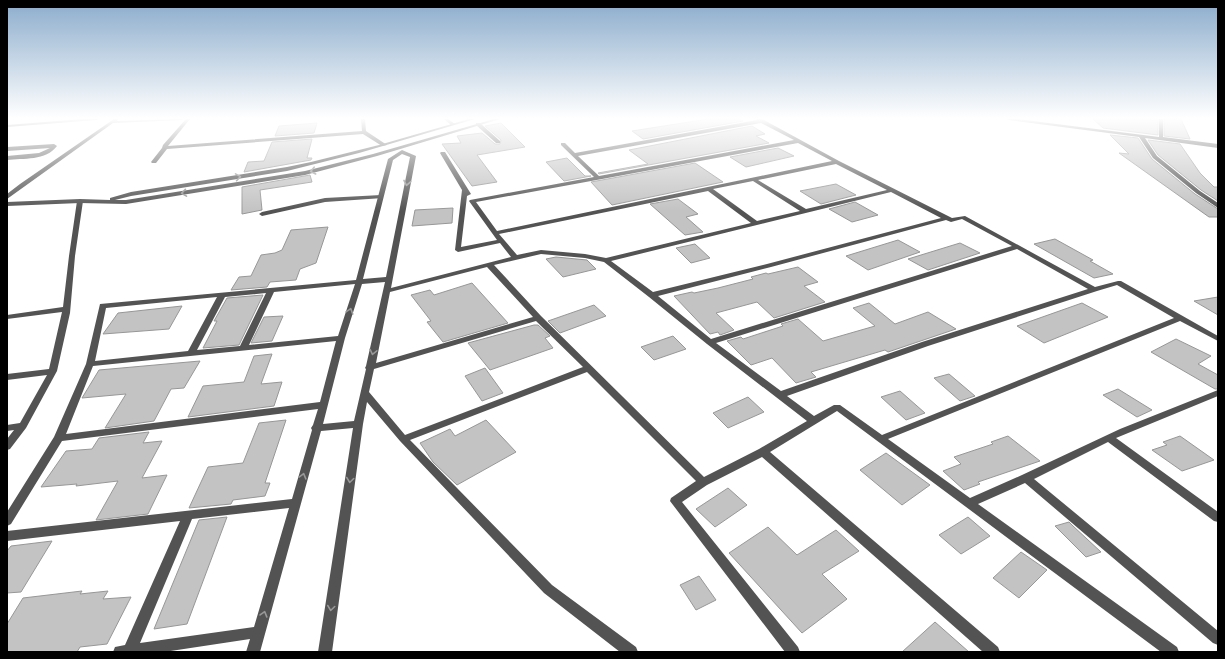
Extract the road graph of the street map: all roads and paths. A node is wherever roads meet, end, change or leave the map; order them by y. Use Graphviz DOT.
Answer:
graph roads {
  1 [pos="50,150"];
  2 [pos="73,150"];
  3 [pos="164,150"];
  4 [pos="365,150"];
  5 [pos="402,150"];
  6 [pos="569,150"];
  7 [pos="602,150"];
  8 [pos="751,150"];
  9 [pos="815,150"];
  10 [pos="1150,150"];
  11 [pos="443,153"];
  12 [pos="574,155"];
  13 [pos="7,158"];
  14 [pos="154,162"];
  15 [pos="837,162"];
  16 [pos="598,178"];
  17 [pos="753,179"];
  18 [pos="708,189"];
  19 [pos="465,190"];
  20 [pos="892,190"];
  21 [pos="7,197"];
  22 [pos="381,197"];
  23 [pos="80,201"];
  24 [pos="103,201"];
  25 [pos="472,201"];
  26 [pos="7,204"];
  27 [pos="1218,206"];
  28 [pos="804,211"];
  29 [pos="262,214"];
  30 [pos="947,218"];
  31 [pos="756,223"];
  32 [pos="495,233"];
  33 [pos="501,241"];
  34 [pos="1017,247"];
  35 [pos="516,258"];
  36 [pos="606,260"];
  37 [pos="489,264"];
  38 [pos="389,279"];
  39 [pos="359,282"];
  40 [pos="1094,289"];
  41 [pos="272,291"];
  42 [pos="387,291"];
  43 [pos="222,295"];
  44 [pos="652,295"];
  45 [pos="66,309"];
  46 [pos="7,317"];
  47 [pos="538,318"];
  48 [pos="1180,318"];
  49 [pos="341,338"];
  50 [pos="1218,340"];
  51 [pos="710,342"];
  52 [pos="243,348"];
  53 [pos="191,353"];
  54 [pos="90,364"];
  55 [pos="369,368"];
  56 [pos="589,368"];
  57 [pos="53,371"];
  58 [pos="7,377"];
  59 [pos="365,393"];
  60 [pos="1218,393"];
  61 [pos="779,395"];
  62 [pos="324,405"];
  63 [pos="814,421"];
  64 [pos="358,424"];
  65 [pos="23,426"];
  66 [pos="7,428"];
  67 [pos="316,428"];
  68 [pos="59,438"];
  69 [pos="1109,438"];
  70 [pos="880,439"];
  71 [pos="403,440"];
  72 [pos="7,446"];
  73 [pos="763,452"];
  74 [pos="1026,478"];
  75 [pos="703,482"];
  76 [pos="296,503"];
  77 [pos="968,504"];
  78 [pos="188,516"];
  79 [pos="1218,518"];
  80 [pos="7,522"];
  81 [pos="7,536"];
  82 [pos="258,632"];
  83 [pos="1218,639"];
  84 [pos="126,652"];
  85 [pos="253,652"];
  86 [pos="325,652"];
  87 [pos="632,652"];
  88 [pos="793,652"];
  89 [pos="993,652"];
  90 [pos="1172,652"];
  1 -- 13 [label="street"];
  2 -- 21 [label="street"];
  3 -- 14 [label="street"];
  24 -- 4 [label="street, one-way"];
  5 -- 22 [label="street"];
  5 -- 24 [label="street, one-way"];
  5 -- 38 [label="street, one-way"];
  6 -- 12 [label="street"];
  7 -- 12 [label="street"];
  8 -- 16 [label="street"];
  9 -- 15 [label="street"];
  10 -- 27 [label="street"];
  11 -- 19 [label="street"];
  12 -- 16 [label="street"];
  15 -- 17 [label="street"];
  15 -- 20 [label="street"];
  16 -- 25 [label="street"];
  17 -- 18 [label="street"];
  17 -- 28 [label="street"];
  18 -- 31 [label="street"];
  18 -- 32 [label="street"];
  19 -- 25 [label="street"];
  19 -- 33 [label="street"];
  20 -- 28 [label="street"];
  20 -- 30 [label="street"];
  22 -- 29 [label="street"];
  22 -- 39 [label="street"];
  23 -- 24 [label="street"];
  23 -- 26 [label="street"];
  23 -- 45 [label="street"];
  25 -- 32 [label="street"];
  28 -- 31 [label="street"];
  30 -- 34 [label="street"];
  30 -- 44 [label="street"];
  31 -- 36 [label="street"];
  32 -- 33 [label="street"];
  33 -- 35 [label="street"];
  34 -- 40 [label="street"];
  34 -- 51 [label="street"];
  35 -- 36 [label="street"];
  35 -- 37 [label="street"];
  36 -- 44 [label="street"];
  37 -- 42 [label="street"];
  37 -- 47 [label="street"];
  38 -- 39 [label="street"];
  38 -- 42 [label="street"];
  39 -- 41 [label="street"];
  49 -- 39 [label="street, one-way"];
  40 -- 48 [label="street"];
  40 -- 61 [label="street"];
  41 -- 43 [label="street"];
  41 -- 52 [label="street"];
  42 -- 55 [label="street, one-way"];
  43 -- 53 [label="street"];
  43 -- 54 [label="street"];
  44 -- 51 [label="street"];
  45 -- 46 [label="street"];
  45 -- 57 [label="street"];
  47 -- 55 [label="street"];
  47 -- 56 [label="street"];
  48 -- 50 [label="street"];
  48 -- 70 [label="street"];
  49 -- 52 [label="street"];
  49 -- 62 [label="street"];
  51 -- 61 [label="street"];
  52 -- 53 [label="street"];
  53 -- 54 [label="street"];
  54 -- 68 [label="street"];
  55 -- 59 [label="street"];
  56 -- 71 [label="street"];
  56 -- 75 [label="street"];
  57 -- 58 [label="street"];
  57 -- 65 [label="street"];
  59 -- 64 [label="street"];
  59 -- 71 [label="street"];
  60 -- 69 [label="street"];
  61 -- 63 [label="street"];
  62 -- 67 [label="street"];
  62 -- 68 [label="street"];
  63 -- 70 [label="street"];
  63 -- 73 [label="street"];
  64 -- 67 [label="street"];
  64 -- 86 [label="street, one-way"];
  65 -- 66 [label="street"];
  65 -- 72 [label="street"];
  76 -- 67 [label="street, one-way"];
  68 -- 80 [label="street"];
  69 -- 74 [label="street"];
  69 -- 79 [label="street"];
  70 -- 77 [label="street"];
  71 -- 87 [label="street"];
  73 -- 75 [label="street"];
  73 -- 89 [label="street"];
  74 -- 77 [label="street"];
  74 -- 83 [label="street"];
  75 -- 88 [label="street"];
  76 -- 78 [label="street"];
  82 -- 76 [label="street, one-way"];
  77 -- 90 [label="street"];
  78 -- 81 [label="street"];
  78 -- 84 [label="street"];
  82 -- 84 [label="street"];
  82 -- 85 [label="street"];
}
